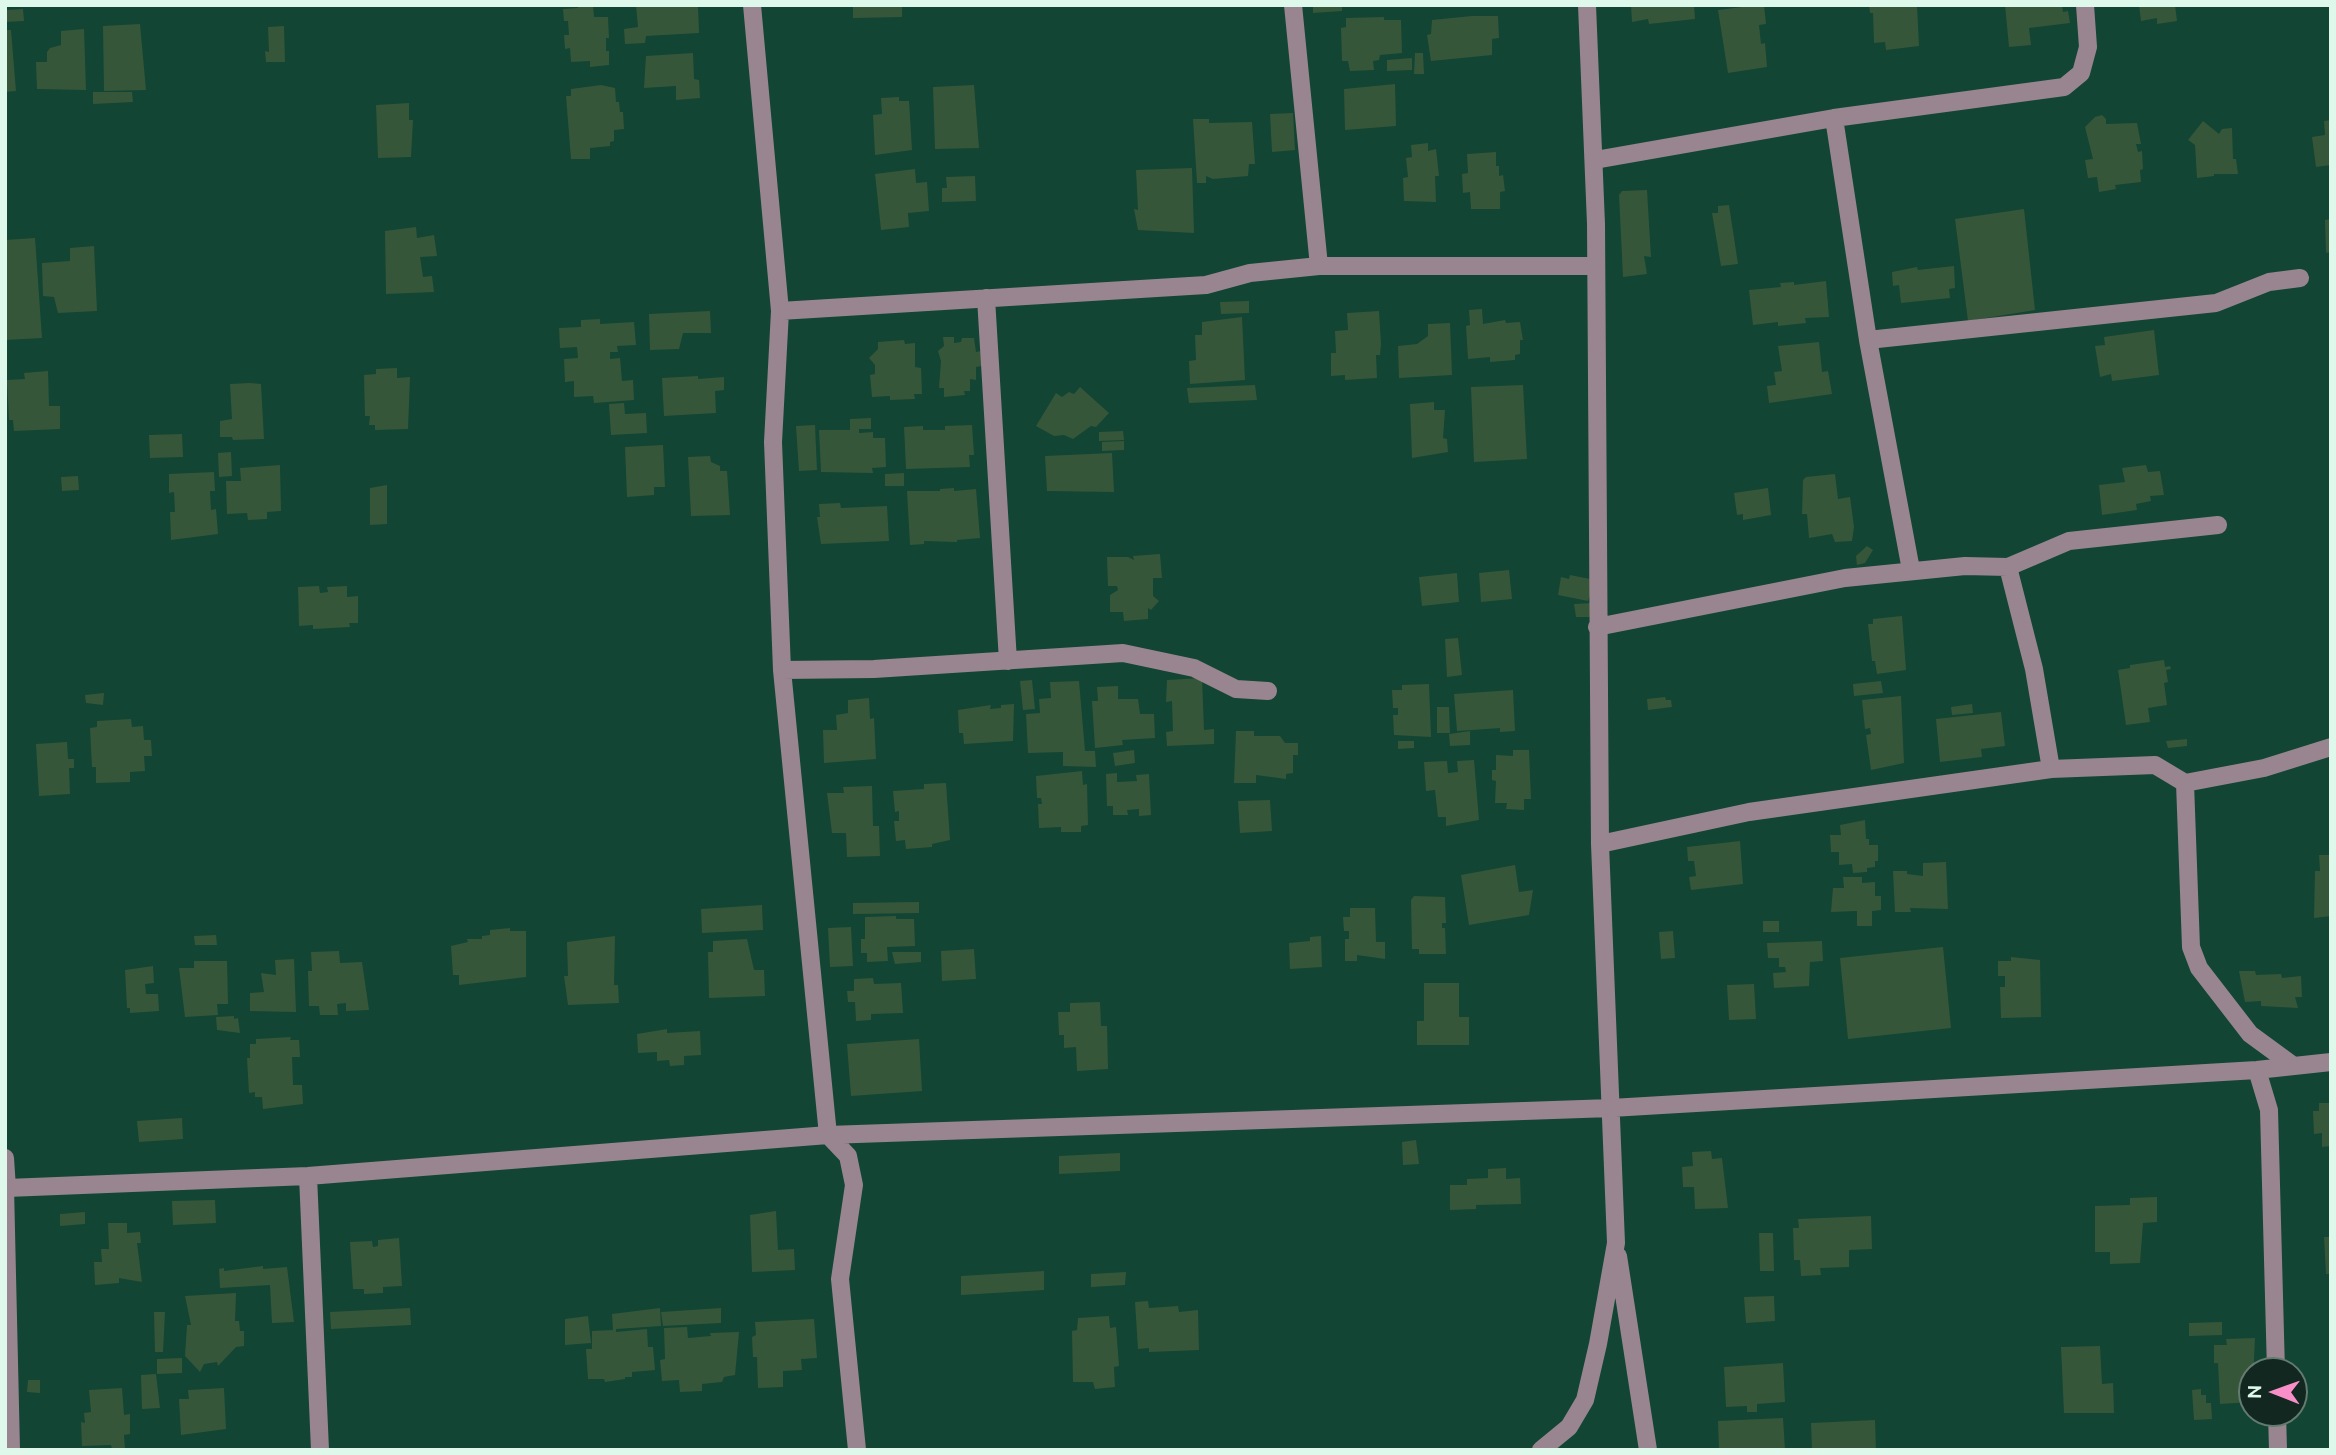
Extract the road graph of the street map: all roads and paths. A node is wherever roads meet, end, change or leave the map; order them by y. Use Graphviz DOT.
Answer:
graph roads {
  1 [pos="752,5"];
  2 [pos="1293,5"];
  3 [pos="1587,5"];
  4 [pos="2085,5"];
  5 [pos="1834,118"];
  6 [pos="1595,160"];
  7 [pos="1319,266"];
  8 [pos="1594,267"];
  9 [pos="2300,278"];
  10 [pos="986,298"];
  11 [pos="779,311"];
  12 [pos="1868,340"];
  13 [pos="2218,525"];
  14 [pos="2008,567"];
  15 [pos="1911,570"];
  16 [pos="1597,627"];
  17 [pos="1009,661"];
  18 [pos="782,670"];
  19 [pos="1268,691"];
  20 [pos="2331,747"];
  21 [pos="2051,769"];
  22 [pos="2185,783"];
  23 [pos="1600,844"];
  24 [pos="2331,1062"];
  25 [pos="2291,1064"];
  26 [pos="2257,1070"];
  27 [pos="1611,1108"];
  28 [pos="828,1135"];
  29 [pos="5,1158"];
  30 [pos="308,1176"];
  31 [pos="6,1188"];
  32 [pos="1616,1242"];
  33 [pos="2276,1357"];
  34 [pos="2277,1427"];
  35 [pos="11,1450"];
  36 [pos="320,1450"];
  37 [pos="857,1450"];
  38 [pos="1541,1450"];
  39 [pos="1648,1450"];
  40 [pos="2278,1450"];
  1 -- 11 [label="street"];
  2 -- 7 [label="street"];
  3 -- 6 [label="street"];
  4 -- 5 [label="street"];
  5 -- 6 [label="street"];
  5 -- 12 [label="street"];
  6 -- 8 [label="street"];
  7 -- 8 [label="street"];
  7 -- 10 [label="street"];
  8 -- 16 [label="street"];
  9 -- 12 [label="street"];
  10 -- 11 [label="street"];
  10 -- 17 [label="street"];
  11 -- 18 [label="street"];
  12 -- 15 [label="street"];
  13 -- 14 [label="street"];
  14 -- 15 [label="street"];
  14 -- 21 [label="street"];
  15 -- 16 [label="street"];
  16 -- 23 [label="street"];
  17 -- 18 [label="street"];
  17 -- 19 [label="street"];
  18 -- 28 [label="street"];
  20 -- 22 [label="street"];
  21 -- 22 [label="street"];
  21 -- 23 [label="street"];
  22 -- 25 [label="street"];
  23 -- 27 [label="street"];
  24 -- 25 [label="street"];
  25 -- 26 [label="street"];
  26 -- 27 [label="street"];
  26 -- 33 [label="street"];
  27 -- 28 [label="street"];
  27 -- 32 [label="street"];
  28 -- 30 [label="street"];
  28 -- 37 [label="street"];
  29 -- 31 [label="street"];
  30 -- 31 [label="street"];
  30 -- 36 [label="street"];
  31 -- 35 [label="street"];
  32 -- 38 [label="street"];
  32 -- 39 [label="street"];
  34 -- 40 [label="street"];
}
